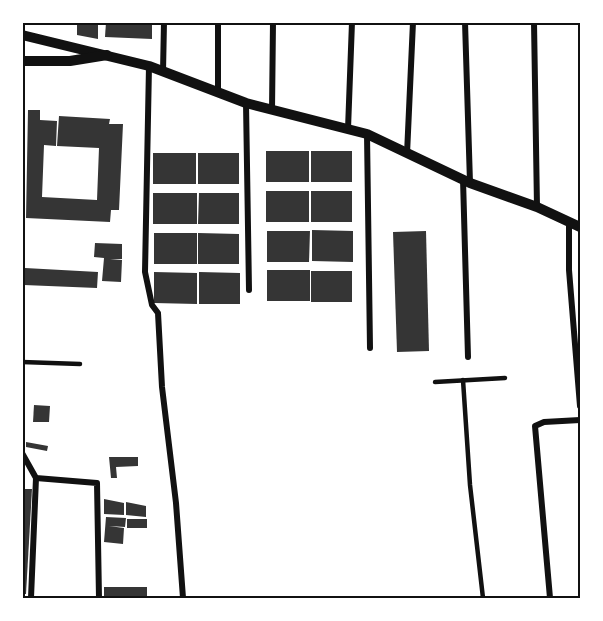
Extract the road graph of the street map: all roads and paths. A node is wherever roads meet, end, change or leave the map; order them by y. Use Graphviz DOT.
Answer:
graph roads {
  1 [pos="165,22"];
  2 [pos="219,22"];
  3 [pos="273,22"];
  4 [pos="352,22"];
  5 [pos="413,22"];
  6 [pos="465,22"];
  7 [pos="534,22"];
  8 [pos="22,34"];
  9 [pos="108,55"];
  10 [pos="22,61"];
  11 [pos="149,66"];
  12 [pos="163,72"];
  13 [pos="218,93"];
  14 [pos="246,103"];
  15 [pos="272,110"];
  16 [pos="348,129"];
  17 [pos="367,134"];
  18 [pos="407,154"];
  19 [pos="466,181"];
  20 [pos="537,207"];
  21 [pos="569,223"];
  22 [pos="580,227"];
  23 [pos="249,290"];
  24 [pos="370,348"];
  25 [pos="468,357"];
  26 [pos="22,362"];
  27 [pos="80,364"];
  28 [pos="505,378"];
  29 [pos="463,380"];
  30 [pos="435,382"];
  31 [pos="580,405"];
  32 [pos="580,420"];
  33 [pos="22,453"];
  34 [pos="36,478"];
  35 [pos="31,598"];
  36 [pos="99,598"];
  37 [pos="183,598"];
  38 [pos="483,598"];
  39 [pos="550,598"];
  1 -- 12 [label="street"];
  2 -- 13 [label="street"];
  3 -- 15 [label="street"];
  4 -- 16 [label="street"];
  5 -- 18 [label="street"];
  6 -- 19 [label="street"];
  7 -- 20 [label="street"];
  8 -- 9 [label="street"];
  9 -- 10 [label="street"];
  9 -- 11 [label="street"];
  11 -- 12 [label="street"];
  11 -- 37 [label="street"];
  12 -- 13 [label="street"];
  13 -- 14 [label="street"];
  14 -- 15 [label="street"];
  14 -- 23 [label="street"];
  15 -- 16 [label="street"];
  16 -- 17 [label="street"];
  17 -- 18 [label="street"];
  17 -- 24 [label="street"];
  18 -- 19 [label="street"];
  19 -- 20 [label="street"];
  19 -- 25 [label="street"];
  20 -- 21 [label="street"];
  21 -- 22 [label="street"];
  21 -- 31 [label="street"];
  26 -- 27 [label="lane"];
  28 -- 29 [label="lane"];
  29 -- 30 [label="lane"];
  29 -- 38 [label="lane"];
  32 -- 39 [label="street"];
  33 -- 34 [label="street"];
  34 -- 35 [label="street"];
  34 -- 36 [label="street"];
}
